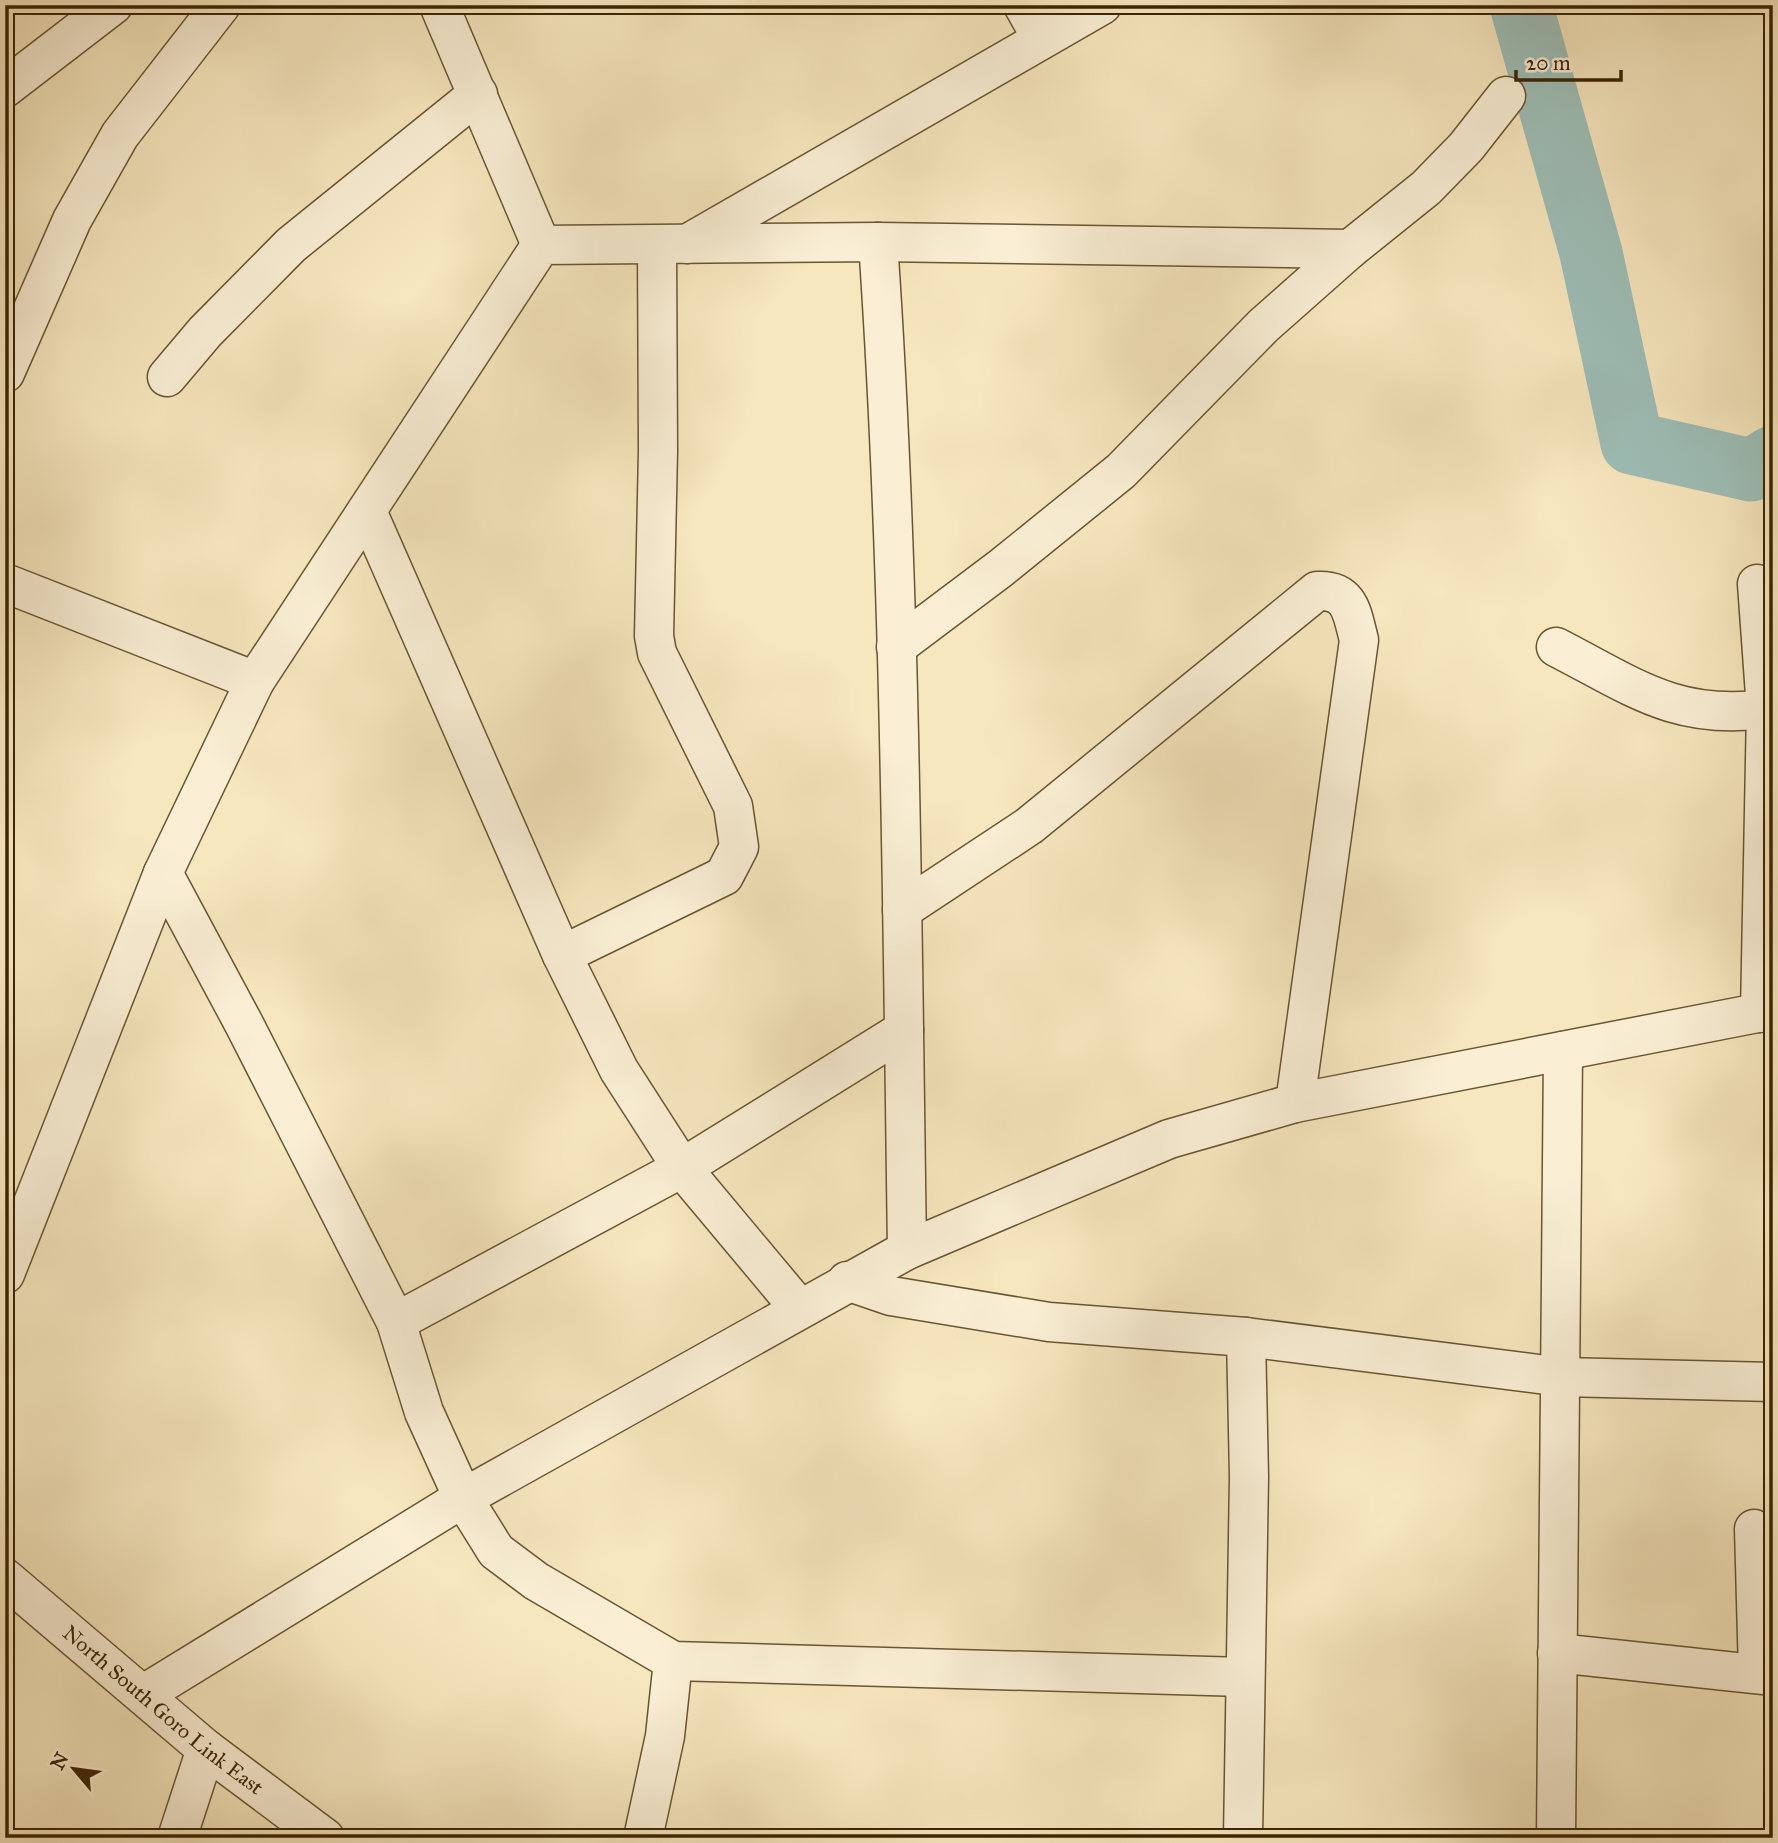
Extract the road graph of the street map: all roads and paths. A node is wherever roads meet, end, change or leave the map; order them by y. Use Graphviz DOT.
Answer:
graph roads {
  1 [pos="113,5"];
  2 [pos="220,5"];
  3 [pos="439,5"];
  4 [pos="1023,5"];
  5 [pos="1102,5"];
  6 [pos="1042,39"];
  7 [pos="5,88"];
  8 [pos="478,94"];
  9 [pos="1506,96"];
  10 [pos="878,242"];
  11 [pos="541,245"];
  12 [pos="672,246"];
  13 [pos="1350,249"];
  14 [pos="5,373"];
  15 [pos="167,377"];
  16 [pos="367,511"];
  17 [pos="5,583"];
  18 [pos="1757,584"];
  19 [pos="896,647"];
  20 [pos="1556,647"];
  21 [pos="255,681"];
  22 [pos="1766,709"];
  23 [pos="163,873"];
  24 [pos="902,909"];
  25 [pos="562,955"];
  26 [pos="1766,1012"];
  27 [pos="904,1030"];
  28 [pos="1563,1051"];
  29 [pos="1295,1103"];
  30 [pos="682,1168"];
  31 [pos="907,1250"];
  32 [pos="5,1274"];
  33 [pos="847,1281"];
  34 [pos="799,1308"];
  35 [pos="396,1322"];
  36 [pos="1246,1337"];
  37 [pos="1562,1377"];
  38 [pos="1773,1382"];
  39 [pos="463,1498"];
  40 [pos="1754,1529"];
  41 [pos="5,1578"];
  42 [pos="1557,1653"];
  43 [pos="673,1661"];
  44 [pos="1765,1675"];
  45 [pos="1244,1677"];
  46 [pos="144,1694"];
  47 [pos="206,1749"];
  48 [pos="177,1838"];
  49 [pos="325,1838"];
  50 [pos="643,1838"];
  51 [pos="1243,1838"];
  52 [pos="1556,1838"];
  1 -- 7 [label="street"];
  2 -- 14 [label="street"];
  3 -- 8 [label="street"];
  4 -- 6 [label="street"];
  5 -- 6 [label="street"];
  6 -- 12 [label="street"];
  8 -- 11 [label="street"];
  8 -- 15 [label="street"];
  9 -- 13 [label="street"];
  10 -- 12 [label="street"];
  10 -- 13 [label="street"];
  10 -- 19 [label="street"];
  11 -- 12 [label="street"];
  11 -- 16 [label="street"];
  12 -- 25 [label="street"];
  13 -- 19 [label="street"];
  16 -- 21 [label="street"];
  16 -- 25 [label="street"];
  17 -- 21 [label="street"];
  18 -- 22 [label="street"];
  19 -- 24 [label="street"];
  20 -- 22 [label="street"];
  21 -- 23 [label="street"];
  22 -- 26 [label="street"];
  23 -- 32 [label="street"];
  23 -- 35 [label="street"];
  24 -- 27 [label="street"];
  24 -- 29 [label="street"];
  25 -- 30 [label="street"];
  26 -- 28 [label="street"];
  27 -- 30 [label="street"];
  27 -- 31 [label="street"];
  28 -- 29 [label="street"];
  28 -- 37 [label="street"];
  29 -- 31 [label="street"];
  30 -- 34 [label="street"];
  30 -- 35 [label="street"];
  31 -- 33 [label="street"];
  33 -- 34 [label="street"];
  33 -- 36 [label="street"];
  34 -- 39 [label="street"];
  35 -- 39 [label="street"];
  36 -- 37 [label="street"];
  36 -- 45 [label="street"];
  37 -- 38 [label="street"];
  37 -- 42 [label="street"];
  39 -- 43 [label="street"];
  39 -- 46 [label="street"];
  40 -- 44 [label="street"];
  41 -- 46 [label="street, North South Goro Link East"];
  42 -- 44 [label="street"];
  42 -- 52 [label="street"];
  43 -- 45 [label="street"];
  43 -- 50 [label="street"];
  45 -- 51 [label="street"];
  46 -- 47 [label="street, North South Goro Link East"];
  47 -- 48 [label="street"];
  47 -- 49 [label="street, North South Goro Link East"];
}
